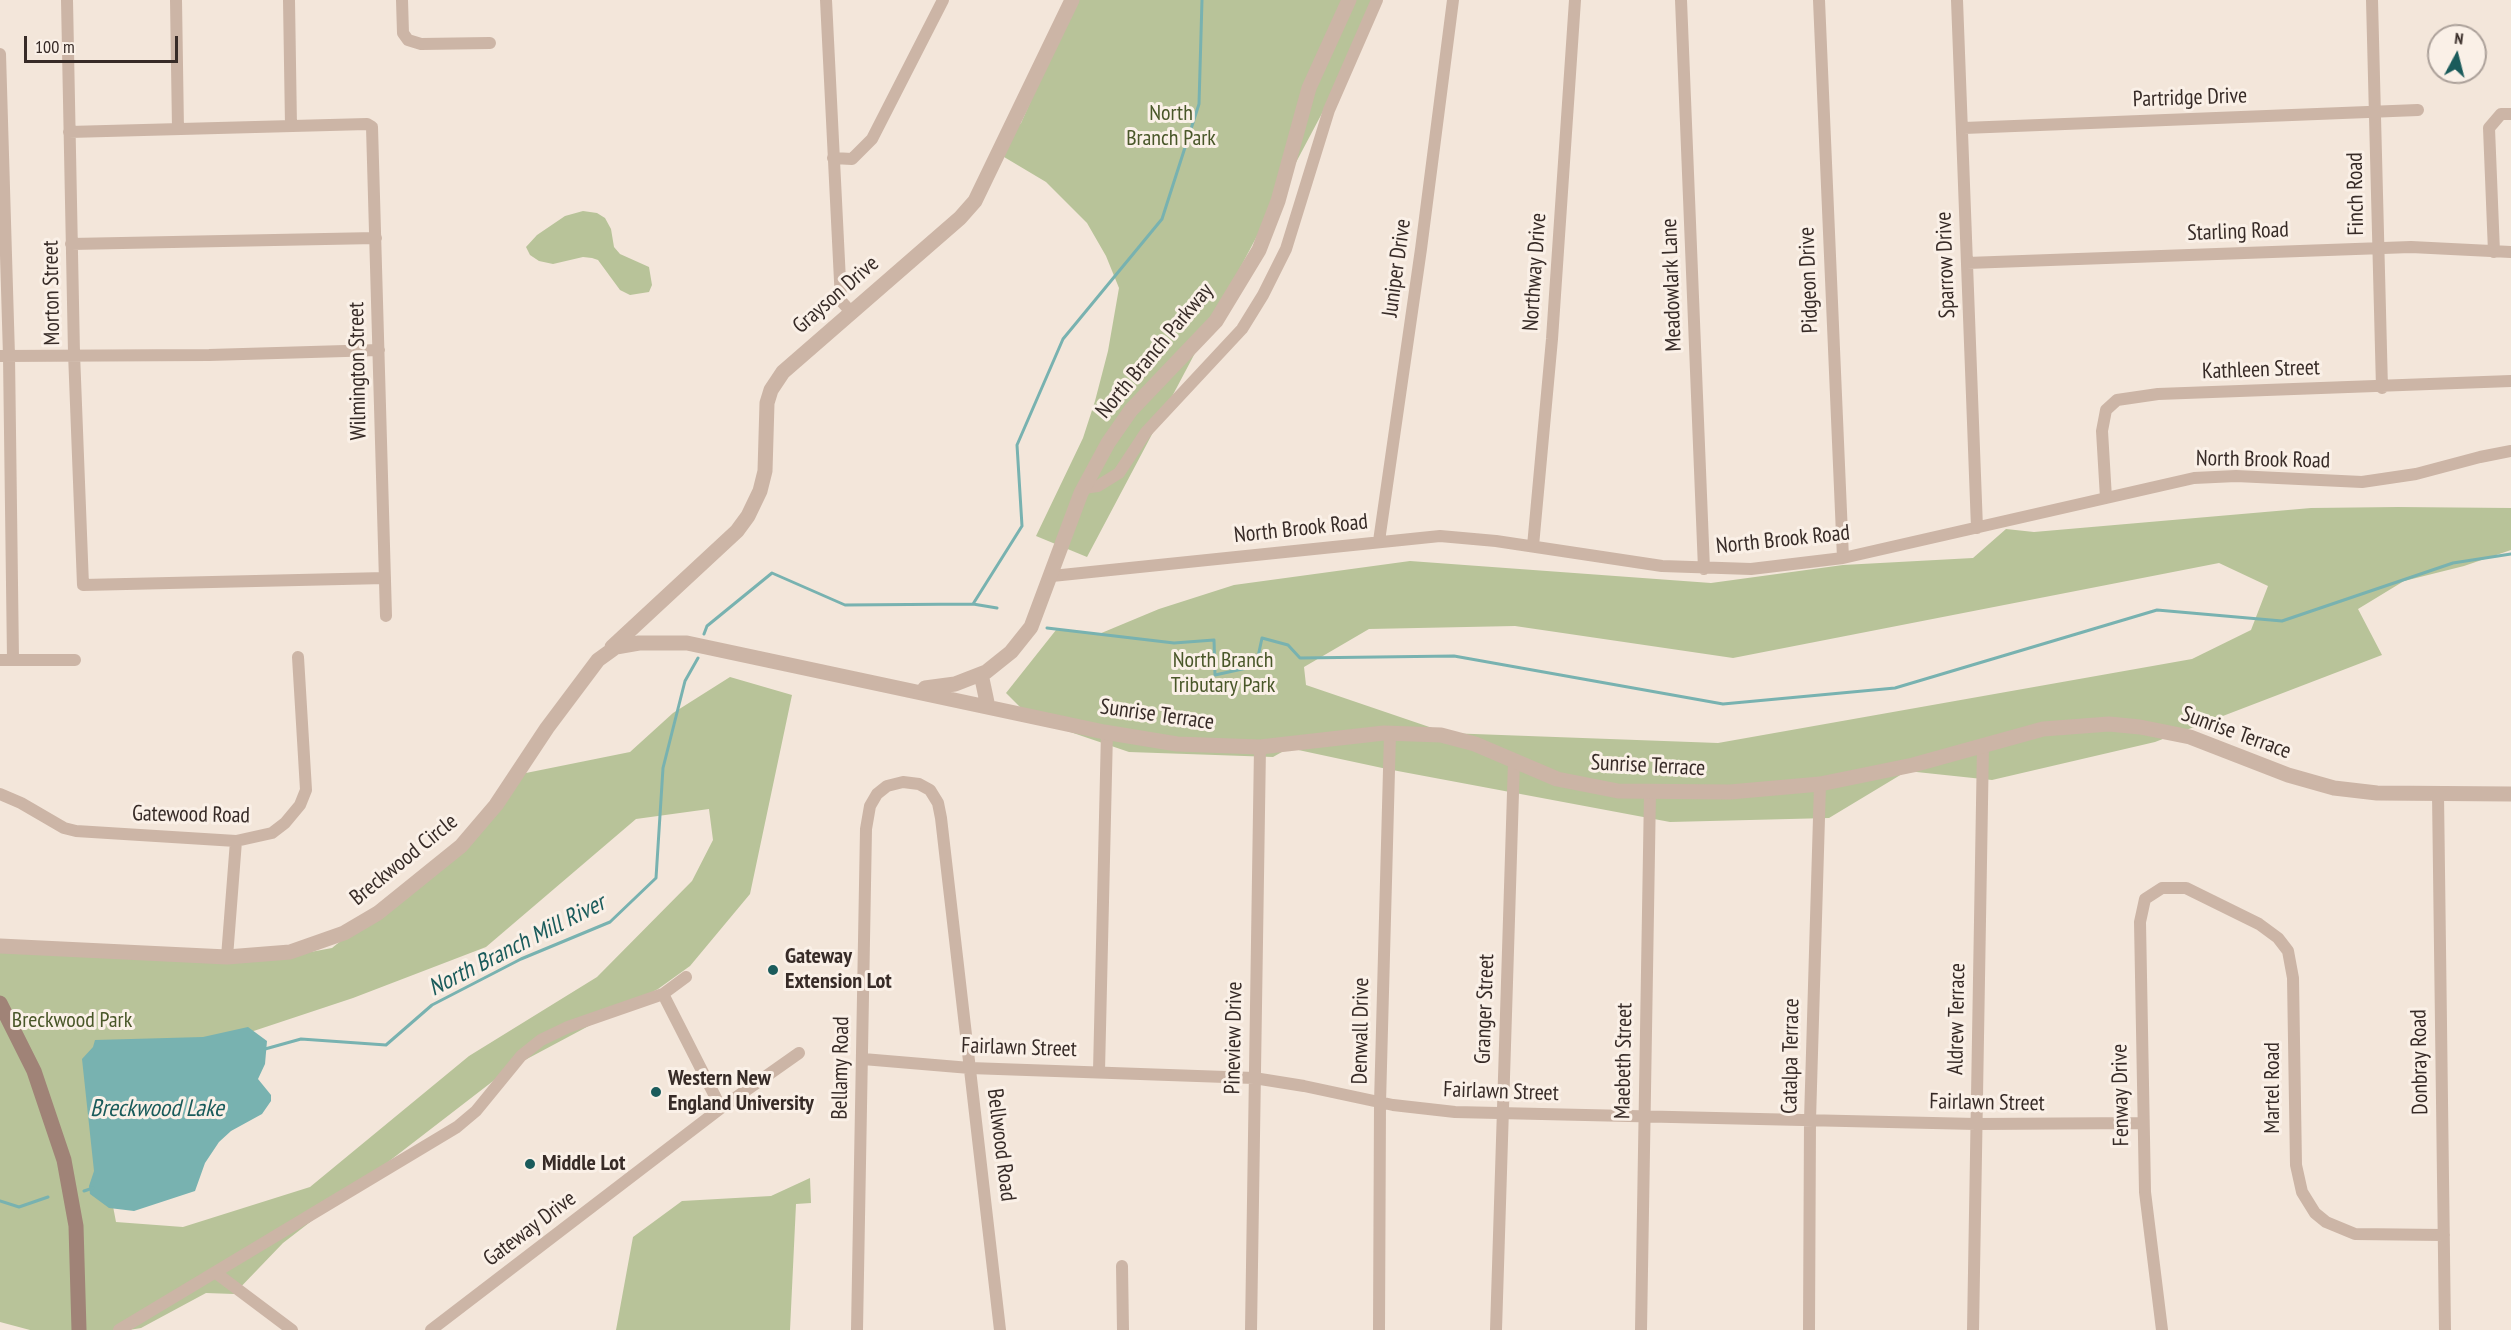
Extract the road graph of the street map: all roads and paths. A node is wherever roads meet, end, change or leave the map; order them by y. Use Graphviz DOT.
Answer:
graph roads {
  1 [pos="67,0"];
  2 [pos="176,0"];
  3 [pos="289,0"];
  4 [pos="402,0"];
  5 [pos="826,0"];
  6 [pos="943,0"];
  7 [pos="1072,0"];
  8 [pos="1349,0"];
  9 [pos="1377,0"];
  10 [pos="1453,0"];
  11 [pos="1575,0"];
  12 [pos="1681,0"];
  13 [pos="1819,0"];
  14 [pos="1957,0"];
  15 [pos="2372,0"];
  16 [pos="490,43"];
  17 [pos="0,54"];
  18 [pos="2418,110"];
  19 [pos="2375,112"];
  20 [pos="2511,114"];
  21 [pos="291,126"];
  22 [pos="1964,128"];
  23 [pos="178,129"];
  24 [pos="69,132"];
  25 [pos="833,158"];
  26 [pos="376,238"];
  27 [pos="71,244"];
  28 [pos="2378,248"];
  29 [pos="2494,252"];
  30 [pos="2511,252"];
  31 [pos="1967,263"];
  32 [pos="852,313"];
  33 [pos="379,350"];
  34 [pos="5,356"];
  35 [pos="74,356"];
  36 [pos="2511,381"];
  37 [pos="2382,388"];
  38 [pos="2511,451"];
  39 [pos="1083,489"];
  40 [pos="2106,498"];
  41 [pos="1977,528"];
  42 [pos="1379,541"];
  43 [pos="1533,546"];
  44 [pos="1843,558"];
  45 [pos="1704,569"];
  46 [pos="1052,576"];
  47 [pos="385,578"];
  48 [pos="386,616"];
  49 [pos="643,618"];
  50 [pos="687,643"];
  51 [pos="604,655"];
  52 [pos="298,657"];
  53 [pos="748,657"];
  54 [pos="13,659"];
  55 [pos="0,660"];
  56 [pos="75,660"];
  57 [pos="981,674"];
  58 [pos="905,688"];
  59 [pos="988,707"];
  60 [pos="1107,732"];
  61 [pos="1390,733"];
  62 [pos="1983,745"];
  63 [pos="1260,747"];
  64 [pos="1514,761"];
  65 [pos="1820,784"];
  66 [pos="929,789"];
  67 [pos="1650,792"];
  68 [pos="0,794"];
  69 [pos="2438,794"];
  70 [pos="2511,794"];
  71 [pos="236,841"];
  72 [pos="2181,887"];
  73 [pos="0,946"];
  74 [pos="227,957"];
  75 [pos="686,977"];
  76 [pos="663,994"];
  77 [pos="0,1003"];
  78 [pos="799,1053"];
  79 [pos="863,1059"];
  80 [pos="970,1068"];
  81 [pos="1099,1071"];
  82 [pos="1254,1078"];
  83 [pos="1380,1103"];
  84 [pos="721,1108"];
  85 [pos="1502,1113"];
  86 [pos="1644,1118"];
  87 [pos="1810,1120"];
  88 [pos="2142,1122"];
  89 [pos="1976,1124"];
  90 [pos="2444,1235"];
  91 [pos="1122,1266"];
  92 [pos="216,1273"];
  93 [pos="79,1330"];
  94 [pos="119,1330"];
  95 [pos="292,1330"];
  96 [pos="431,1330"];
  97 [pos="857,1330"];
  98 [pos="1000,1330"];
  99 [pos="1123,1330"];
  100 [pos="1251,1330"];
  101 [pos="1379,1330"];
  102 [pos="1496,1330"];
  103 [pos="1641,1330"];
  104 [pos="1809,1330"];
  105 [pos="1973,1330"];
  106 [pos="2162,1330"];
  107 [pos="2445,1330"];
  1 -- 24 [label="street, Morton Street"];
  2 -- 23 [label="street"];
  3 -- 21 [label="street"];
  4 -- 16 [label="street"];
  5 -- 25 [label="street"];
  6 -- 25 [label="street"];
  7 -- 32 [label="street, Grayson Drive"];
  8 -- 39 [label="street, North Branch Parkway"];
  9 -- 39 [label="street"];
  10 -- 42 [label="street, Juniper Drive"];
  11 -- 43 [label="street, Northway Drive"];
  12 -- 45 [label="street, Meadowlark Lane"];
  13 -- 44 [label="street, Pidgeon Drive"];
  14 -- 22 [label="street, Sparrow Drive"];
  15 -- 19 [label="street, Finch Road"];
  17 -- 34 [label="street"];
  18 -- 19 [label="street, Partridge Drive"];
  19 -- 22 [label="street, Partridge Drive"];
  19 -- 28 [label="street, Finch Road"];
  20 -- 29 [label="street"];
  21 -- 23 [label="street"];
  21 -- 26 [label="street, Wilmington Street"];
  22 -- 31 [label="street, Sparrow Drive"];
  23 -- 24 [label="street"];
  24 -- 27 [label="street, Morton Street"];
  25 -- 32 [label="street"];
  26 -- 27 [label="street"];
  26 -- 33 [label="street, Wilmington Street"];
  27 -- 35 [label="street, Morton Street"];
  28 -- 29 [label="street, Starling Road"];
  28 -- 31 [label="street, Starling Road"];
  28 -- 37 [label="street, Finch Road"];
  29 -- 30 [label="street, Starling Road"];
  31 -- 41 [label="street, Sparrow Drive"];
  32 -- 49 [label="street, Grayson Drive"];
  33 -- 35 [label="street"];
  33 -- 47 [label="street, Wilmington Street"];
  34 -- 35 [label="street"];
  34 -- 54 [label="street"];
  35 -- 47 [label="street, Morton Street"];
  36 -- 37 [label="street, Kathleen Street"];
  37 -- 40 [label="street, Kathleen Street"];
  38 -- 40 [label="street, North Brook Road"];
  39 -- 46 [label="street, North Branch Parkway"];
  40 -- 41 [label="street, North Brook Road"];
  41 -- 44 [label="street, North Brook Road"];
  42 -- 43 [label="street, North Brook Road"];
  42 -- 46 [label="street, North Brook Road"];
  43 -- 45 [label="street, North Brook Road"];
  44 -- 45 [label="street, North Brook Road"];
  46 -- 57 [label="street, North Branch Parkway"];
  47 -- 48 [label="street, Wilmington Street"];
  49 -- 50 [label="street"];
  49 -- 51 [label="street, Grayson Drive"];
  50 -- 51 [label="street, Breckwood Circle"];
  50 -- 53 [label="street, Breckwood Circle"];
  51 -- 74 [label="street, Breckwood Circle"];
  52 -- 71 [label="street, Gatewood Road"];
  53 -- 58 [label="street, Sunrise Terrace"];
  54 -- 55 [label="street"];
  54 -- 56 [label="street"];
  57 -- 58 [label="street, North Branch Parkway"];
  57 -- 59 [label="street"];
  58 -- 59 [label="street, Sunrise Terrace"];
  59 -- 60 [label="street, Sunrise Terrace"];
  60 -- 63 [label="street, Sunrise Terrace"];
  60 -- 81 [label="street"];
  61 -- 63 [label="street, Sunrise Terrace"];
  61 -- 64 [label="street, Sunrise Terrace"];
  61 -- 83 [label="street, Denwall Drive"];
  62 -- 65 [label="street, Sunrise Terrace"];
  62 -- 69 [label="street, Sunrise Terrace"];
  62 -- 89 [label="street, Aldrew Terrace"];
  63 -- 82 [label="street, Pineview Drive"];
  64 -- 67 [label="street, Sunrise Terrace"];
  64 -- 85 [label="street, Granger Street"];
  65 -- 67 [label="street, Sunrise Terrace"];
  65 -- 87 [label="street, Catalpa Terrace"];
  66 -- 79 [label="street, Bellamy Road"];
  66 -- 80 [label="street, Bellwood Road"];
  67 -- 86 [label="street, Maebeth Street"];
  68 -- 71 [label="street, Gatewood Road"];
  69 -- 70 [label="street, Sunrise Terrace"];
  69 -- 90 [label="street, Donbray Road"];
  71 -- 74 [label="street"];
  72 -- 88 [label="street, Fenway Drive"];
  72 -- 90 [label="street, Martel Road"];
  73 -- 74 [label="street, Breckwood Circle"];
  75 -- 76 [label="street"];
  76 -- 84 [label="street"];
  76 -- 92 [label="street"];
  77 -- 93 [label="main road"];
  78 -- 84 [label="street, Gateway Drive"];
  79 -- 80 [label="street, Fairlawn Street"];
  79 -- 97 [label="street, Bellamy Road"];
  80 -- 81 [label="street, Fairlawn Street"];
  80 -- 98 [label="street, Bellwood Road"];
  81 -- 82 [label="street, Fairlawn Street"];
  82 -- 83 [label="street, Fairlawn Street"];
  82 -- 100 [label="street, Pineview Drive"];
  83 -- 85 [label="street, Fairlawn Street"];
  83 -- 101 [label="street, Denwall Drive"];
  84 -- 96 [label="street, Gateway Drive"];
  85 -- 86 [label="street, Fairlawn Street"];
  85 -- 102 [label="street, Granger Street"];
  86 -- 87 [label="street, Fairlawn Street"];
  86 -- 103 [label="street, Maebeth Street"];
  87 -- 89 [label="street, Fairlawn Street"];
  87 -- 104 [label="street, Catalpa Terrace"];
  88 -- 89 [label="street, Fairlawn Street"];
  88 -- 106 [label="street, Fenway Drive"];
  89 -- 105 [label="street, Aldrew Terrace"];
  90 -- 107 [label="street, Donbray Road"];
  91 -- 99 [label="street"];
  92 -- 94 [label="street"];
  92 -- 95 [label="street"];
}
